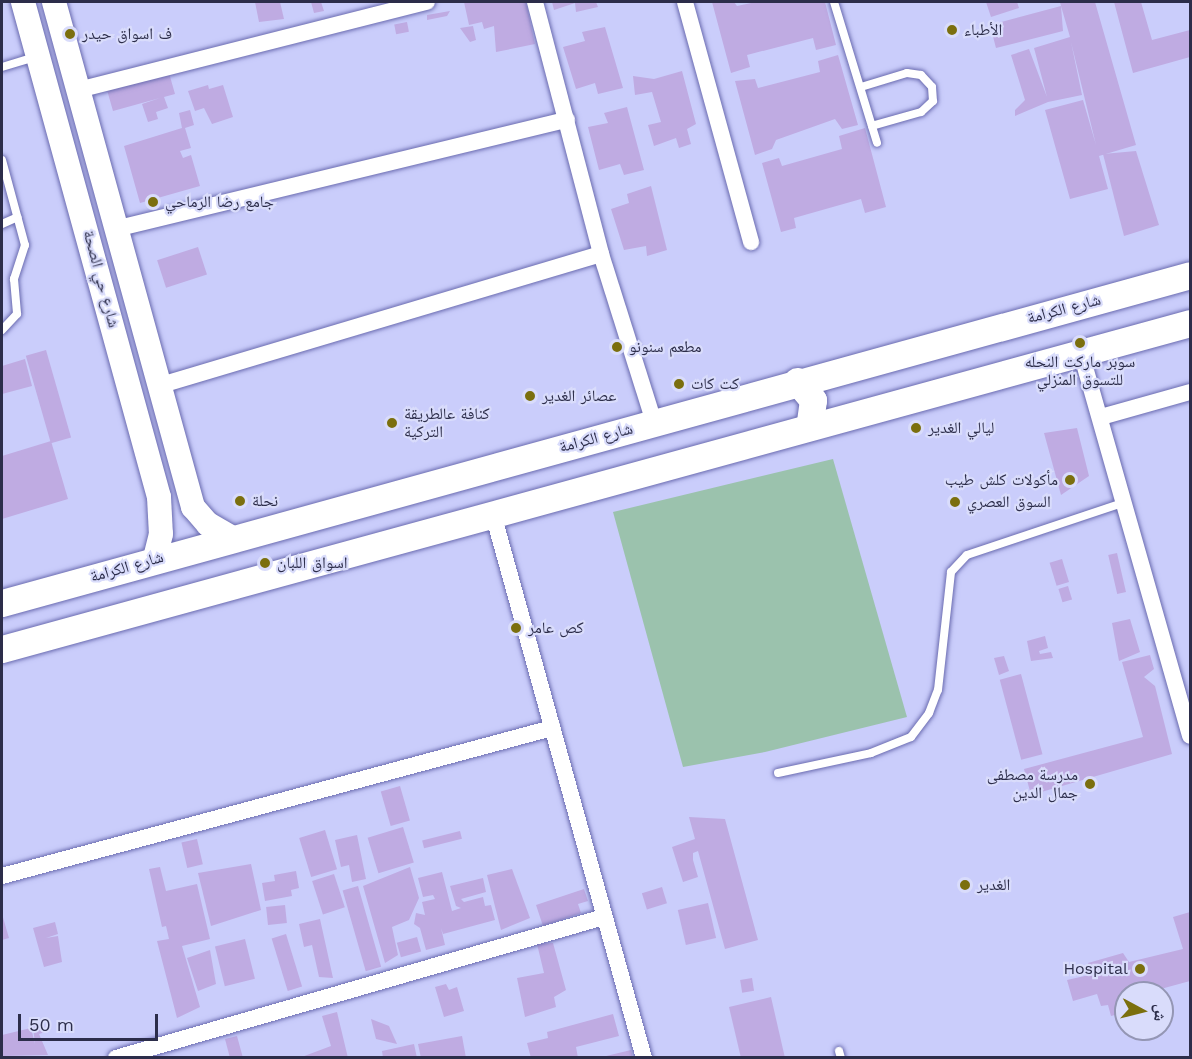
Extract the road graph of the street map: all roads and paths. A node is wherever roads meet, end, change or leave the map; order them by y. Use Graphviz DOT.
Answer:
graph roads {
  1 [pos="427,2"];
  2 [pos="535,2"];
  3 [pos="685,2"];
  4 [pos="834,2"];
  5 [pos="55,4"];
  6 [pos="25,10"];
  7 [pos="67,46"];
  8 [pos="38,56"];
  9 [pos="2,67"];
  10 [pos="861,87"];
  11 [pos="78,90"];
  12 [pos="567,120"];
  13 [pos="872,126"];
  14 [pos="877,143"];
  15 [pos="2,160"];
  16 [pos="18,217"];
  17 [pos="2,224"];
  18 [pos="115,228"];
  19 [pos="751,242"];
  20 [pos="601,254"];
  21 [pos="1191,275"];
  22 [pos="1191,322"];
  23 [pos="2,330"];
  24 [pos="1081,353"];
  25 [pos="797,381"];
  26 [pos="158,386"];
  27 [pos="1191,392"];
  28 [pos="1101,417"];
  29 [pos="654,422"];
  30 [pos="809,427"];
  31 [pos="1125,502"];
  32 [pos="493,514"];
  33 [pos="232,538"];
  34 [pos="155,558"];
  35 [pos="2,603"];
  36 [pos="2,649"];
  37 [pos="552,729"];
  38 [pos="1191,736"];
  39 [pos="778,773"];
  40 [pos="2,876"];
  41 [pos="604,917"];
  42 [pos="116,1058"];
  43 [pos="644,1058"];
  1 -- 11 [label="street"];
  2 -- 12 [label="street"];
  3 -- 19 [label="street"];
  4 -- 10 [label="lane"];
  5 -- 6 [label="main road"];
  5 -- 7 [label="main road, شارع حي الصحة"];
  6 -- 8 [label="main road, شارع حي الصحة"];
  7 -- 8 [label="main road"];
  7 -- 11 [label="main road, شارع حي الصحة"];
  8 -- 9 [label="lane"];
  8 -- 34 [label="main road, شارع حي الصحة"];
  10 -- 13 [label="lane"];
  10 -- 13 [label="lane"];
  11 -- 18 [label="main road, شارع حي الصحة"];
  12 -- 18 [label="street"];
  12 -- 20 [label="street"];
  13 -- 14 [label="lane"];
  15 -- 16 [label="lane"];
  16 -- 17 [label="lane"];
  16 -- 23 [label="lane"];
  18 -- 26 [label="main road, شارع حي الصحة"];
  20 -- 26 [label="street"];
  20 -- 29 [label="street"];
  21 -- 25 [label="main road, شارع الكرامة"];
  22 -- 24 [label="main road"];
  24 -- 28 [label="street"];
  24 -- 30 [label="main road"];
  25 -- 29 [label="main road, شارع الكرامة"];
  25 -- 30 [label="main road"];
  26 -- 33 [label="main road, شارع حي الصحة"];
  27 -- 28 [label="street"];
  28 -- 31 [label="street"];
  29 -- 33 [label="main road, شارع الكرامة"];
  30 -- 32 [label="main road"];
  31 -- 38 [label="street"];
  31 -- 39 [label="lane"];
  32 -- 36 [label="main road"];
  32 -- 37 [label="street"];
  33 -- 34 [label="main road, شارع الكرامة"];
  34 -- 35 [label="main road, شارع الكرامة"];
  37 -- 40 [label="street"];
  37 -- 41 [label="street"];
  41 -- 42 [label="street"];
  41 -- 43 [label="street"];
}
